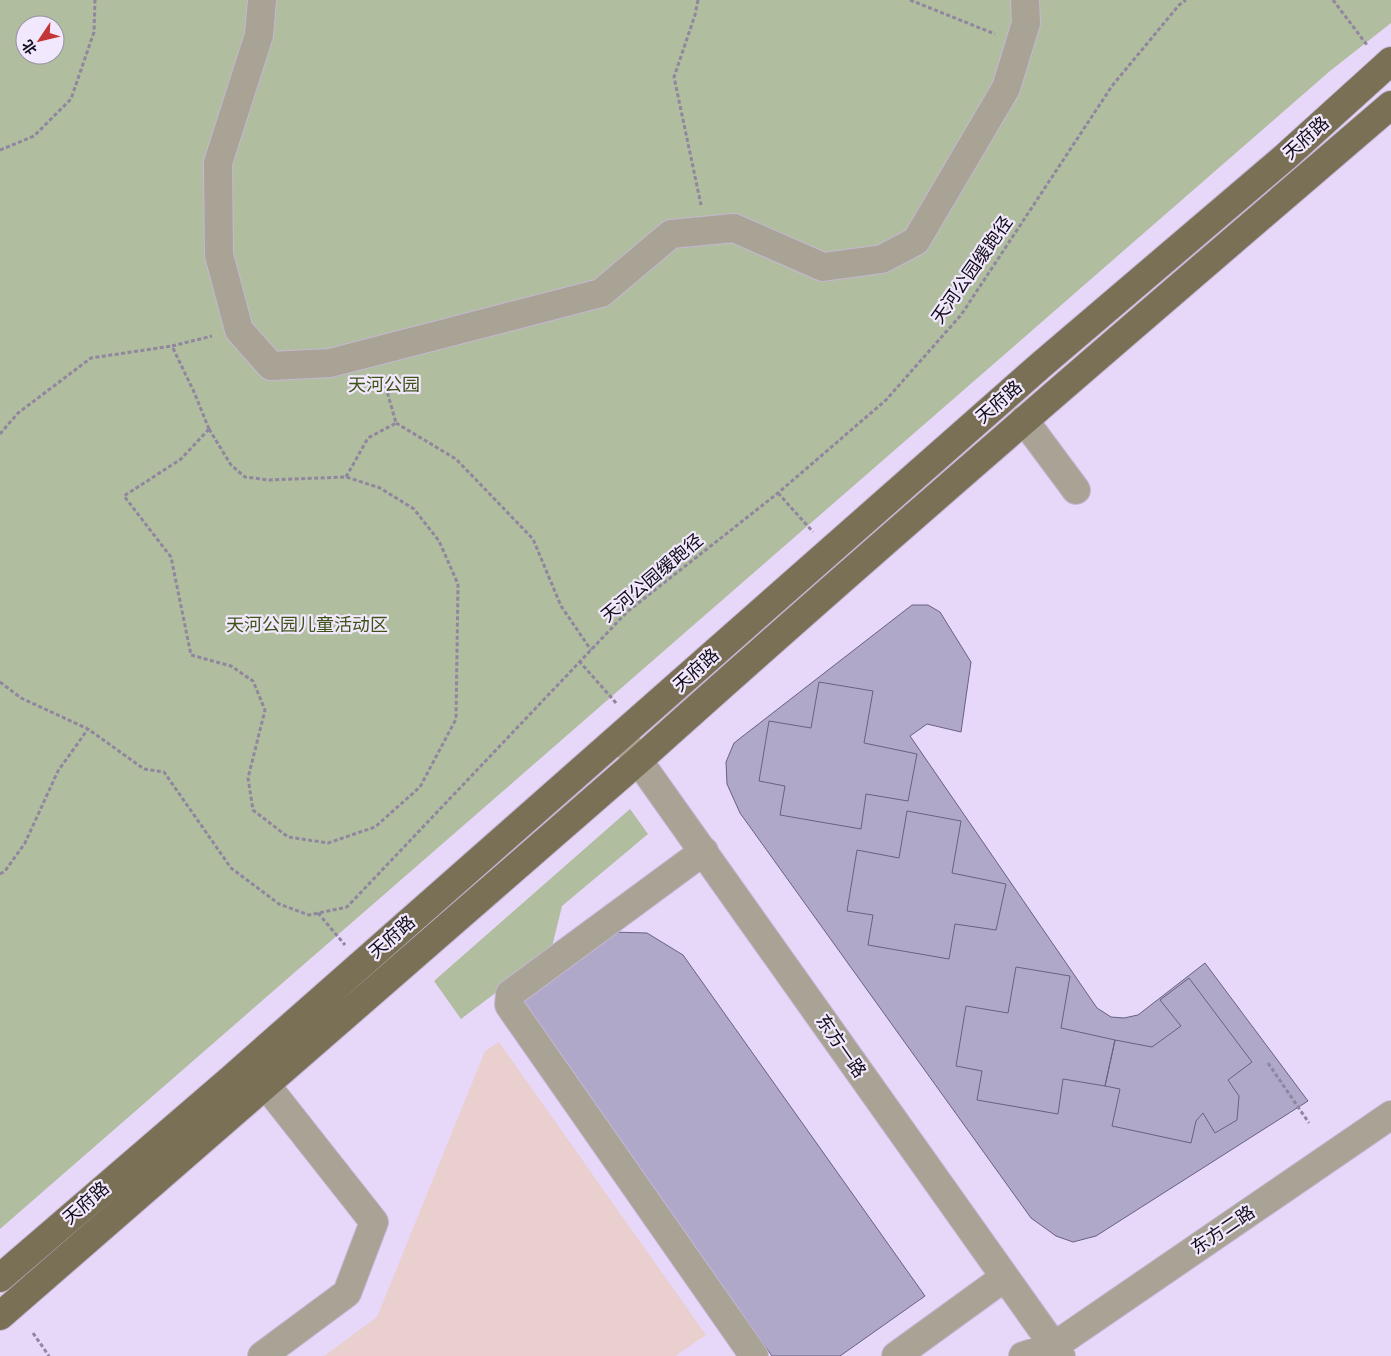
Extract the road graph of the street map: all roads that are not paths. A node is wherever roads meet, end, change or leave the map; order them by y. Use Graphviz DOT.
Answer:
graph roads {
  1 [pos="262,0"];
  2 [pos="1025,0"];
  3 [pos="1391,61"];
  4 [pos="1391,105"];
  5 [pos="1024,420"];
  6 [pos="1076,490"];
  7 [pos="628,730"];
  8 [pos="639,760"];
  9 [pos="704,852"];
  10 [pos="266,1085"];
  11 [pos="1391,1115"];
  12 [pos="1005,1277"];
  13 [pos="0,1278"];
  14 [pos="0,1316"];
  15 [pos="1058,1351"];
  16 [pos="262,1356"];
  17 [pos="754,1356"];
  18 [pos="896,1356"];
  19 [pos="1023,1356"];
  1 -- 2 [label="street"];
  3 -- 7 [label="main road, 天府路"];
  4 -- 5 [label="main road, 天府路"];
  5 -- 6 [label="street"];
  5 -- 8 [label="main road, 天府路"];
  7 -- 8 [label="street, 东方一路"];
  7 -- 13 [label="main road, 天府路"];
  8 -- 9 [label="street, 东方一路"];
  8 -- 10 [label="main road, 天府路"];
  9 -- 12 [label="street, 东方一路"];
  9 -- 17 [label="street"];
  10 -- 14 [label="main road, 天府路"];
  10 -- 16 [label="street"];
  11 -- 15 [label="street, 东方二路"];
  12 -- 15 [label="street, 东方一路"];
  12 -- 18 [label="street"];
  15 -- 19 [label="street, 东方二路"];
}
